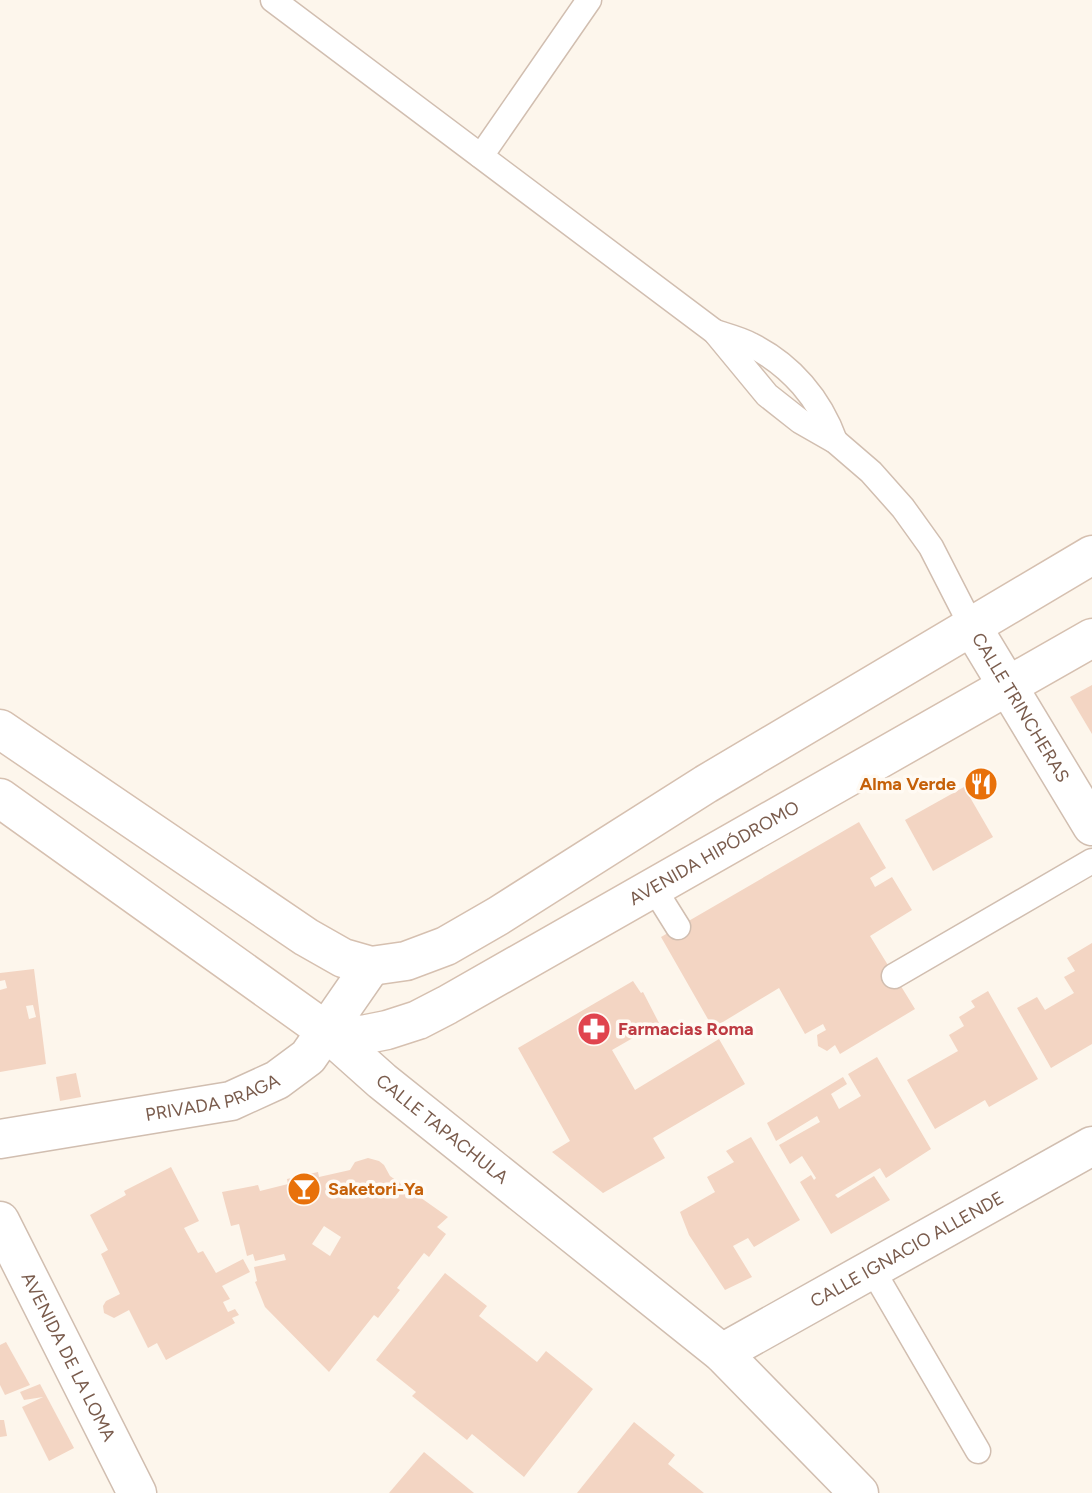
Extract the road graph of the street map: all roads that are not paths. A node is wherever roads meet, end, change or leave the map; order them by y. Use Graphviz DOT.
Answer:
graph roads {
  1 [pos="273,0"];
  2 [pos="589,0"];
  3 [pos="481,156"];
  4 [pos="1092,555"];
  5 [pos="972,627"];
  6 [pos="1092,638"];
  7 [pos="1008,687"];
  8 [pos="0,729"];
  9 [pos="0,798"];
  10 [pos="1092,826"];
  11 [pos="1092,861"];
  12 [pos="653,887"];
  13 [pos="678,927"];
  14 [pos="371,966"];
  15 [pos="894,976"];
  16 [pos="326,1031"];
  17 [pos="0,1139"];
  18 [pos="1092,1146"];
  19 [pos="0,1221"];
  20 [pos="872,1269"];
  21 [pos="722,1353"];
  22 [pos="978,1451"];
  23 [pos="136,1493"];
  24 [pos="859,1493"];
  1 -- 3 [label="lane"];
  2 -- 3 [label="lane"];
  3 -- 5 [label="lane"];
  4 -- 5 [label="main road"];
  5 -- 7 [label="main road, CALLE TRINCHERAS"];
  5 -- 14 [label="main road"];
  6 -- 7 [label="main road, AVENIDA HIPÓDROMO"];
  7 -- 10 [label="main road, CALLE TRINCHERAS"];
  7 -- 12 [label="main road, AVENIDA HIPÓDROMO"];
  8 -- 14 [label="main road"];
  9 -- 16 [label="main road, CALLE TAPACHULA"];
  11 -- 15 [label="lane"];
  12 -- 13 [label="lane"];
  12 -- 16 [label="main road, AVENIDA HIPÓDROMO"];
  14 -- 16 [label="main road, PRIVADA PRAGA"];
  16 -- 17 [label="main road, PRIVADA PRAGA"];
  16 -- 21 [label="main road, CALLE TAPACHULA"];
  18 -- 20 [label="main road, CALLE IGNACIO ALLENDE"];
  19 -- 23 [label="main road, AVENIDA DE LA LOMA"];
  20 -- 21 [label="main road, CALLE IGNACIO ALLENDE"];
  20 -- 22 [label="lane"];
  21 -- 24 [label="main road, CALLE TAPACHULA"];
}
